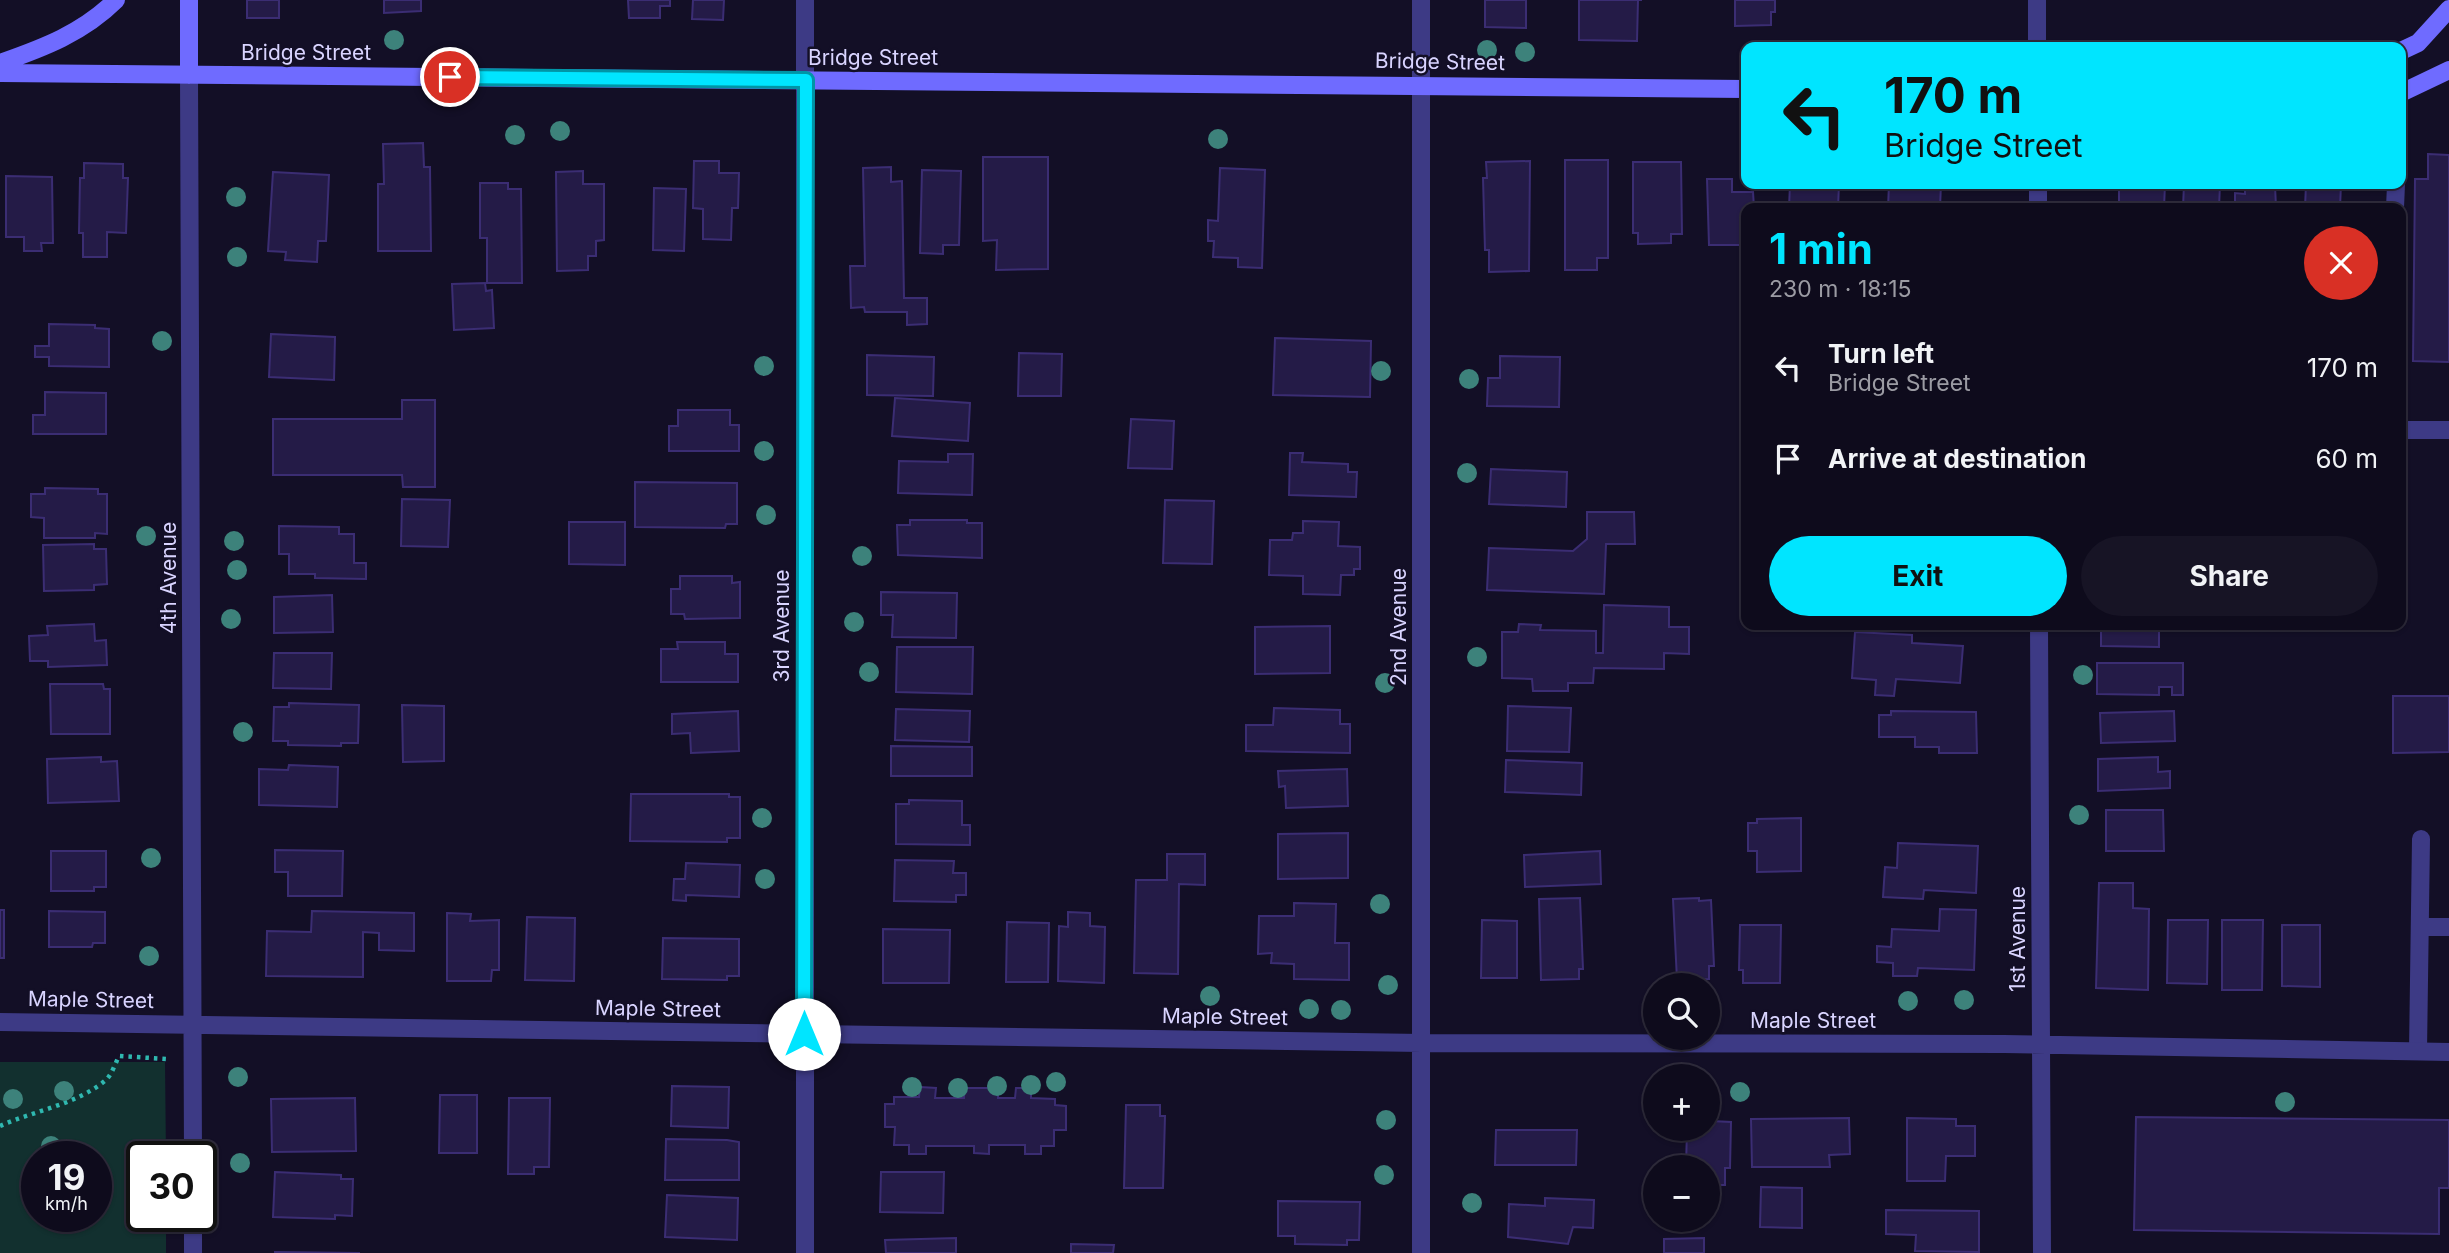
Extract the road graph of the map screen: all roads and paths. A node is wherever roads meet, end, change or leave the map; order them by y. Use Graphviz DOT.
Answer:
graph roads {
  1 [pos="116,0"];
  2 [pos="189,0"];
  3 [pos="805,0"];
  4 [pos="1421,0"];
  5 [pos="2037,0"];
  6 [pos="2449,9"];
  7 [pos="2038,42"];
  8 [pos="2406,49"];
  9 [pos="0,63"];
  10 [pos="2449,70"];
  11 [pos="0,73"];
  12 [pos="189,75"];
  13 [pos="806,80"];
  14 [pos="1421,84"];
  15 [pos="1741,89"];
  16 [pos="2406,92"];
  17 [pos="2406,430"];
  18 [pos="2449,430"];
  19 [pos="2039,630"];
  20 [pos="2421,839"];
  21 [pos="2420,926"];
  22 [pos="2449,927"];
  23 [pos="0,1021"];
  24 [pos="194,1024"];
  25 [pos="804,1034"];
  26 [pos="1422,1043"];
  27 [pos="2042,1045"];
  28 [pos="2418,1051"];
  29 [pos="2449,1052"];
  30 [pos="194,1060"];
  31 [pos="0,1126"];
  32 [pos="193,1141"];
  33 [pos="193,1232"];
  34 [pos="193,1253"];
  35 [pos="805,1253"];
  36 [pos="1421,1253"];
  37 [pos="2042,1253"];
  1 -- 9 [label="main road"];
  2 -- 12 [label="main road, 4th Avenue"];
  3 -- 13 [label="street, 3rd Avenue"];
  4 -- 14 [label="street, 2nd Avenue"];
  5 -- 7 [label="street"];
  6 -- 8 [label="main road"];
  10 -- 16 [label="main road"];
  11 -- 12 [label="main road, Bridge Street"];
  12 -- 13 [label="main road, Bridge Street"];
  12 -- 24 [label="street, 4th Avenue"];
  13 -- 14 [label="main road, Bridge Street"];
  13 -- 25 [label="street, 3rd Avenue"];
  14 -- 15 [label="main road, Bridge Street"];
  14 -- 26 [label="street, 2nd Avenue"];
  17 -- 18 [label="street"];
  19 -- 27 [label="street, 1st Avenue"];
  20 -- 21 [label="street"];
  21 -- 22 [label="street"];
  21 -- 28 [label="street"];
  23 -- 24 [label="street, Maple Street"];
  24 -- 25 [label="street, Maple Street"];
  24 -- 30 [label="street, 4th Avenue"];
  25 -- 26 [label="street, Maple Street"];
  25 -- 35 [label="street, 3rd Avenue"];
  26 -- 27 [label="street, Maple Street"];
  26 -- 36 [label="street, 2nd Avenue"];
  27 -- 28 [label="street, Maple Street"];
  27 -- 37 [label="street, 1st Avenue"];
  28 -- 29 [label="street, Maple Street"];
  30 -- 31 [label="path"];
  30 -- 32 [label="street, 4th Avenue"];
  33 -- 34 [label="street"];
}
